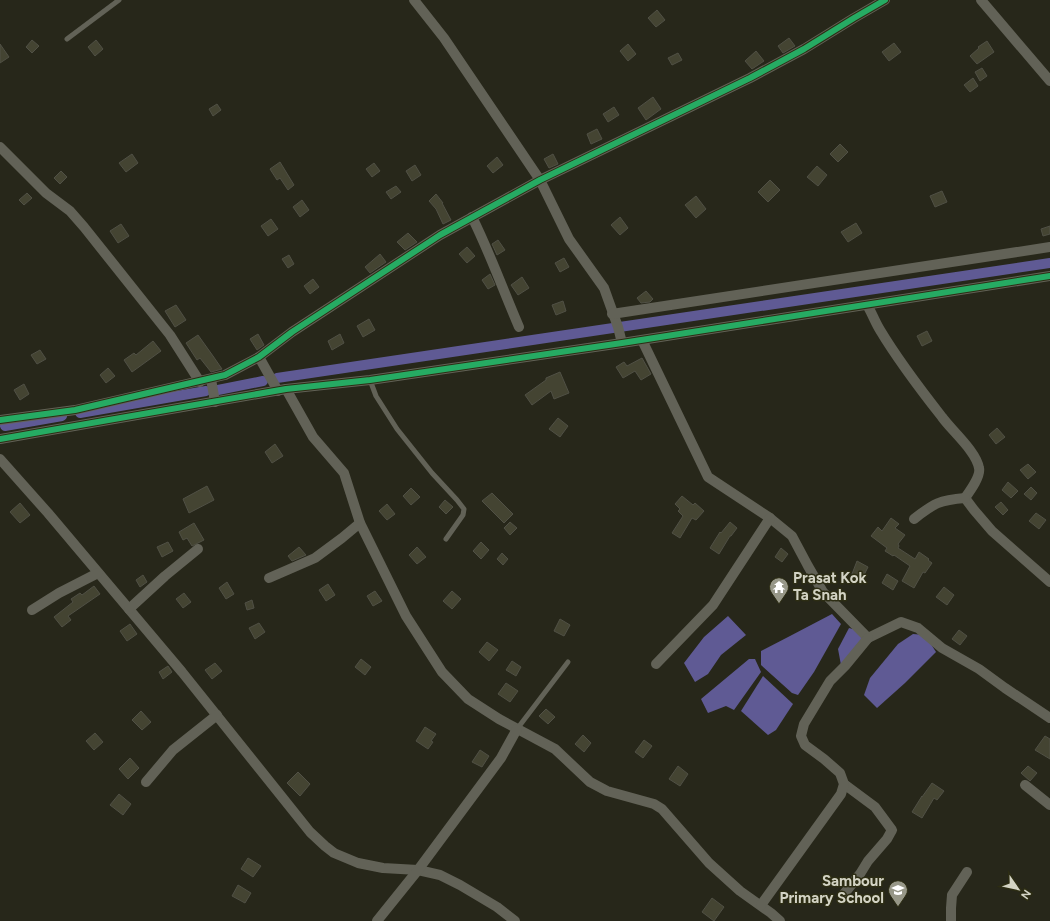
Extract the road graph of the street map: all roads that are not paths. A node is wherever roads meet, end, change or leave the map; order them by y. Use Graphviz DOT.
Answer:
graph roads {
  1 [pos="119,0"];
  2 [pos="414,0"];
  3 [pos="886,0"];
  4 [pos="981,0"];
  5 [pos="67,39"];
  6 [pos="1050,81"];
  7 [pos="0,147"];
  8 [pos="540,180"];
  9 [pos="472,217"];
  10 [pos="1050,247"];
  11 [pos="1050,276"];
  12 [pos="867,305"];
  13 [pos="612,314"];
  14 [pos="519,327"];
  15 [pos="642,340"];
  16 [pos="622,343"];
  17 [pos="259,357"];
  18 [pos="211,379"];
  19 [pos="370,380"];
  20 [pos="200,382"];
  21 [pos="282,390"];
  22 [pos="215,402"];
  23 [pos="0,420"];
  24 [pos="0,439"];
  25 [pos="0,459"];
  26 [pos="965,498"];
  27 [pos="770,518"];
  28 [pos="914,519"];
  29 [pos="360,522"];
  30 [pos="446,539"];
  31 [pos="198,549"];
  32 [pos="98,572"];
  33 [pos="269,578"];
  34 [pos="1050,582"];
  35 [pos="129,609"];
  36 [pos="32,610"];
  37 [pos="868,638"];
  38 [pos="568,662"];
  39 [pos="656,664"];
  40 [pos="217,715"];
  41 [pos="1050,718"];
  42 [pos="517,729"];
  43 [pos="146,782"];
  44 [pos="844,784"];
  45 [pos="1025,785"];
  46 [pos="1049,802"];
  47 [pos="418,870"];
  48 [pos="967,872"];
  49 [pos="843,895"];
  50 [pos="761,905"];
  51 [pos="377,921"];
  52 [pos="515,921"];
  53 [pos="780,921"];
  54 [pos="951,921"];
  1 -- 5 [label="lane"];
  2 -- 8 [label="street"];
  3 -- 8 [label="street"];
  4 -- 6 [label="street"];
  7 -- 20 [label="street"];
  8 -- 9 [label="street"];
  8 -- 13 [label="street"];
  9 -- 14 [label="street"];
  9 -- 17 [label="street"];
  10 -- 13 [label="street"];
  11 -- 12 [label="street"];
  12 -- 15 [label="street"];
  12 -- 26 [label="street"];
  13 -- 16 [label="street"];
  15 -- 16 [label="street"];
  15 -- 27 [label="street"];
  16 -- 19 [label="street"];
  17 -- 18 [label="street"];
  17 -- 21 [label="street"];
  18 -- 20 [label="street"];
  18 -- 22 [label="street"];
  19 -- 21 [label="street"];
  19 -- 30 [label="lane"];
  20 -- 23 [label="street"];
  21 -- 22 [label="street"];
  21 -- 29 [label="street"];
  22 -- 24 [label="street"];
  25 -- 32 [label="street"];
  26 -- 28 [label="street"];
  26 -- 34 [label="street"];
  27 -- 37 [label="street"];
  27 -- 39 [label="street"];
  29 -- 33 [label="street"];
  29 -- 42 [label="street"];
  31 -- 35 [label="street"];
  32 -- 35 [label="street"];
  32 -- 36 [label="street"];
  35 -- 40 [label="street"];
  37 -- 41 [label="street"];
  37 -- 44 [label="street"];
  38 -- 42 [label="lane"];
  40 -- 43 [label="street"];
  40 -- 47 [label="street"];
  42 -- 47 [label="street"];
  42 -- 50 [label="street"];
  44 -- 49 [label="street"];
  44 -- 50 [label="street"];
  45 -- 46 [label="street"];
  47 -- 51 [label="street"];
  47 -- 52 [label="street"];
  48 -- 54 [label="street"];
  50 -- 53 [label="street"];
}
